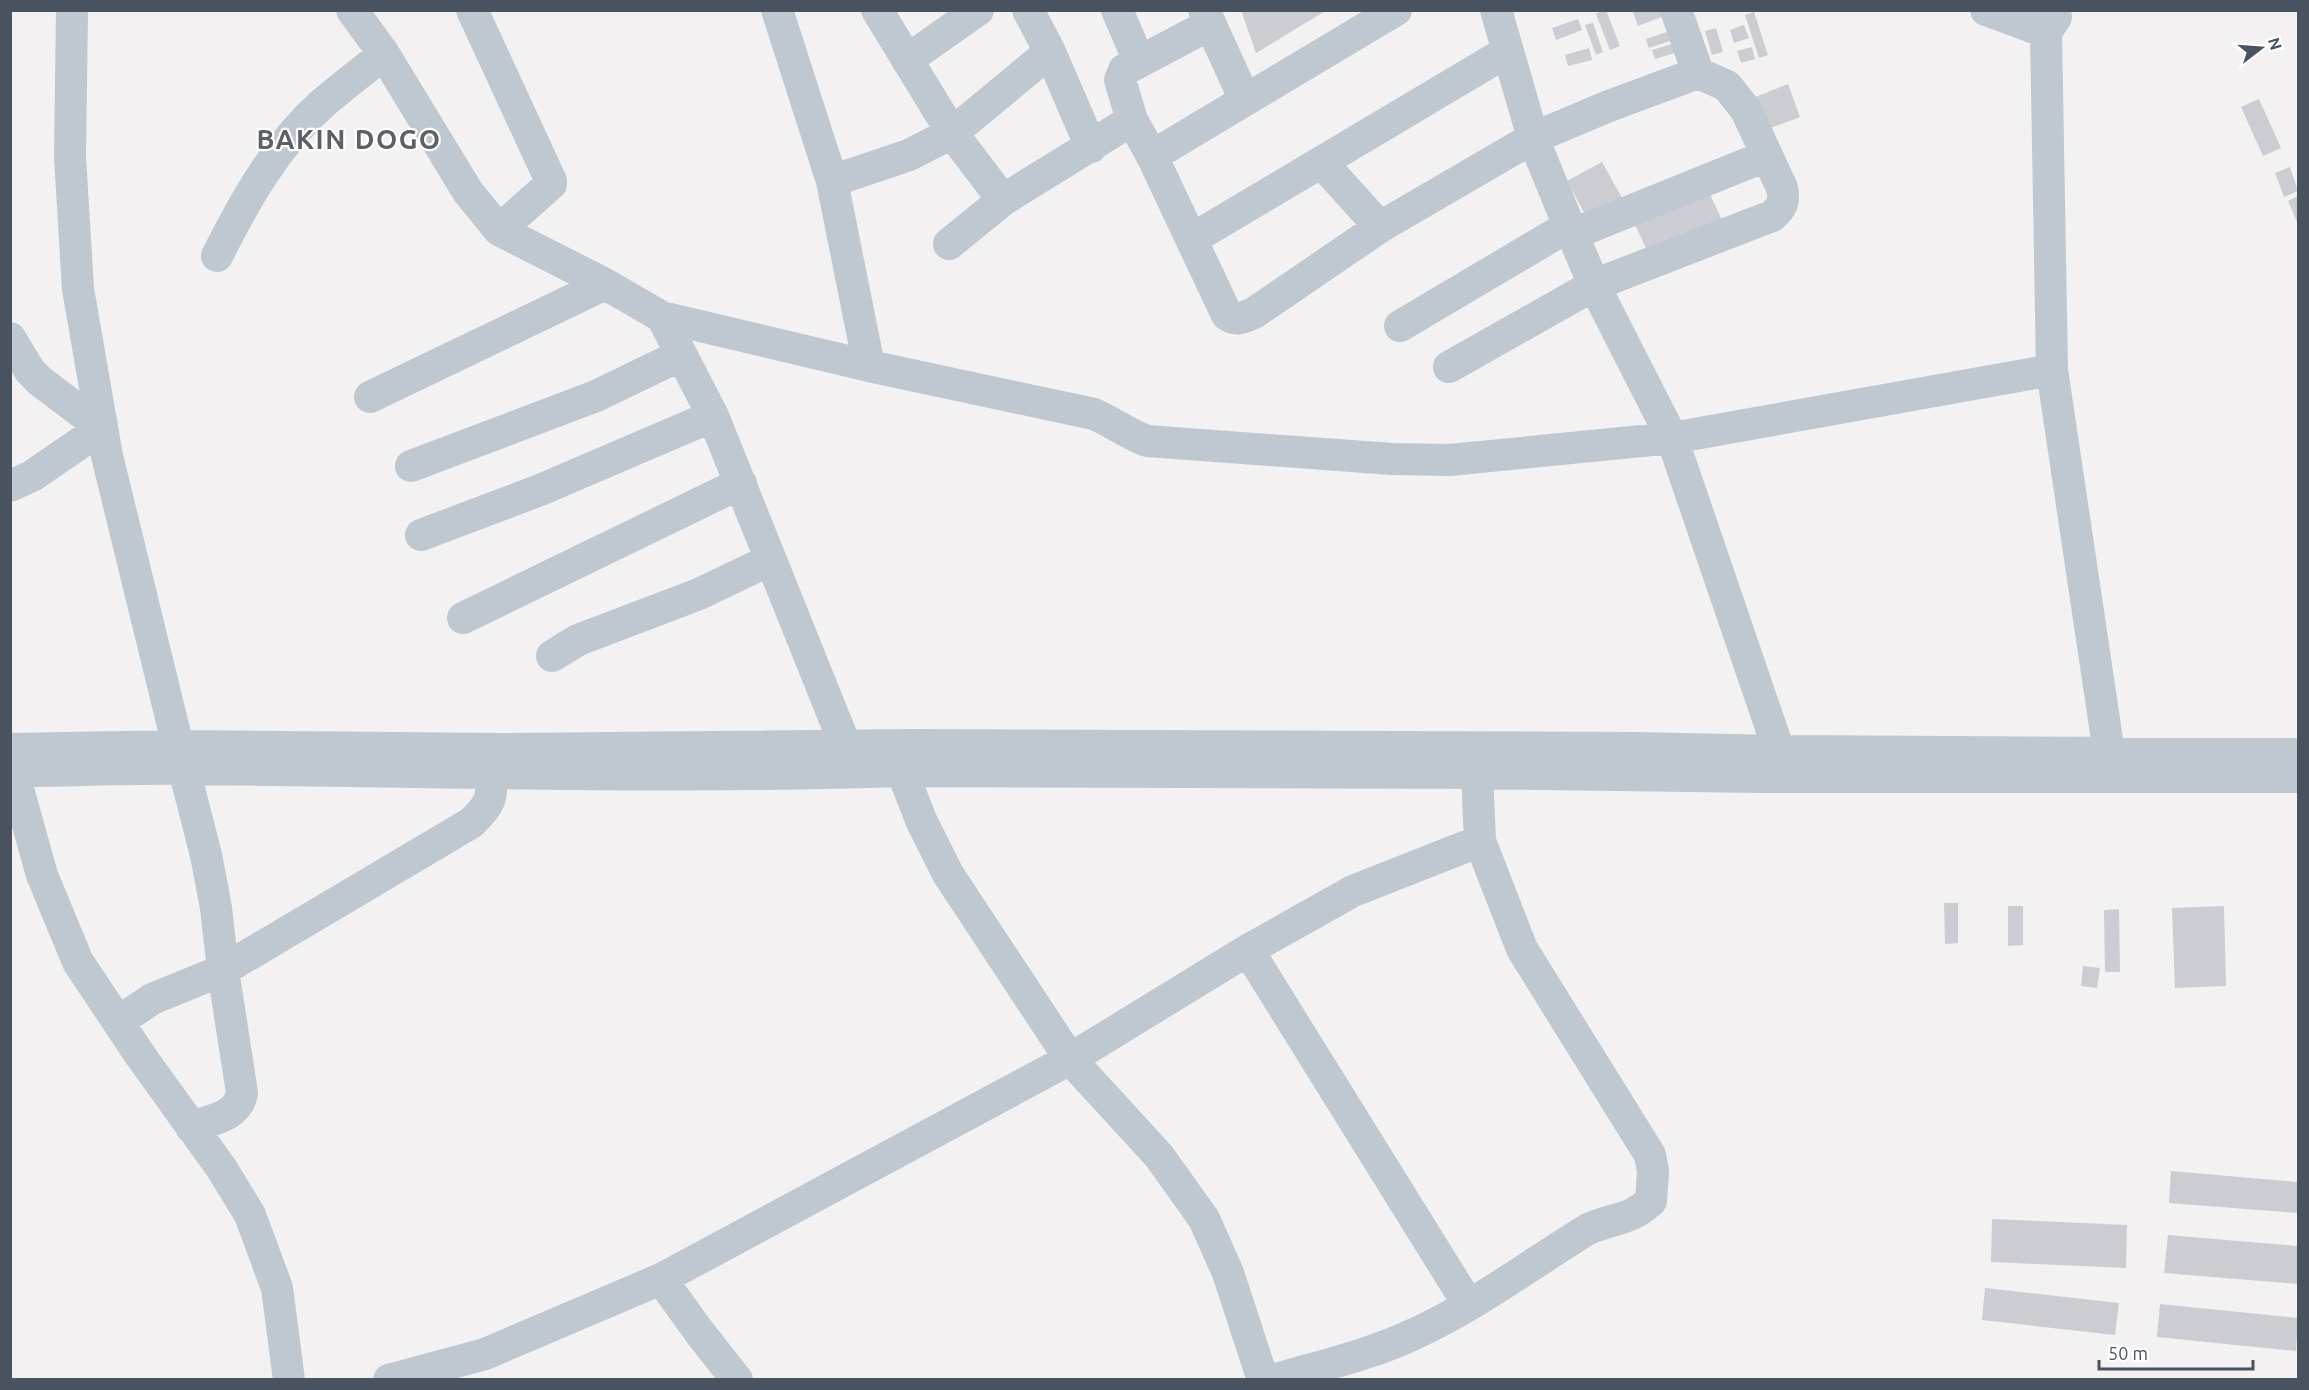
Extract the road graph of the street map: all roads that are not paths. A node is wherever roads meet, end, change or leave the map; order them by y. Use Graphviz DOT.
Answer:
graph roads {
  1 [pos="72,10"];
  2 [pos="352,10"];
  3 [pos="472,10"];
  4 [pos="777,10"];
  5 [pos="877,10"];
  6 [pos="978,10"];
  7 [pos="1028,10"];
  8 [pos="1117,10"];
  9 [pos="1396,10"];
  10 [pos="1496,10"];
  11 [pos="1676,10"];
  12 [pos="1986,10"];
  13 [pos="1207,18"];
  14 [pos="2050,18"];
  15 [pos="1508,51"];
  16 [pos="1050,52"];
  17 [pos="384,54"];
  18 [pos="907,60"];
  19 [pos="1139,61"];
  20 [pos="1698,73"];
  21 [pos="1245,100"];
  22 [pos="1132,120"];
  23 [pos="952,133"];
  24 [pos="1533,138"];
  25 [pos="1091,147"];
  26 [pos="1152,156"];
  27 [pos="1766,156"];
  28 [pos="1322,163"];
  29 [pos="832,181"];
  30 [pos="1003,200"];
  31 [pos="1380,227"];
  32 [pos="499,230"];
  33 [pos="1571,230"];
  34 [pos="1192,239"];
  35 [pos="949,244"];
  36 [pos="217,256"];
  37 [pos="605,284"];
  38 [pos="1594,285"];
  39 [pos="662,317"];
  40 [pos="1400,326"];
  41 [pos="10,338"];
  42 [pos="681,355"];
  43 [pos="869,366"];
  44 [pos="1449,367"];
  45 [pos="2052,370"];
  46 [pos="370,397"];
  47 [pos="713,416"];
  48 [pos="102,428"];
  49 [pos="1672,438"];
  50 [pos="411,466"];
  51 [pos="741,483"];
  52 [pos="10,486"];
  53 [pos="421,535"];
  54 [pos="770,560"];
  55 [pos="463,618"];
  56 [pos="552,656"];
  57 [pos="846,747"];
  58 [pos="1779,751"];
  59 [pos="2109,753"];
  60 [pos="2298,754"];
  61 [pos="181,758"];
  62 [pos="268,759"];
  63 [pos="11,764"];
  64 [pos="2236,765"];
  65 [pos="902,771"];
  66 [pos="491,772"];
  67 [pos="1477,773"];
  68 [pos="2298,777"];
  69 [pos="1480,841"];
  70 [pos="1248,950"];
  71 [pos="223,970"];
  72 [pos="118,1022"];
  73 [pos="1070,1059"];
  74 [pos="191,1126"];
  75 [pos="662,1279"];
  76 [pos="1468,1305"];
  77 [pos="289,1380"];
  78 [pos="389,1380"];
  79 [pos="737,1380"];
  80 [pos="1263,1380"];
  81 [pos="1274,1380"];
  1 -- 48 [label="street"];
  2 -- 17 [label="street"];
  3 -- 32 [label="street"];
  4 -- 29 [label="street"];
  5 -- 18 [label="street"];
  6 -- 18 [label="street"];
  7 -- 16 [label="street"];
  8 -- 19 [label="street"];
  9 -- 21 [label="street"];
  10 -- 15 [label="street"];
  11 -- 20 [label="street"];
  12 -- 14 [label="street"];
  13 -- 19 [label="street"];
  13 -- 21 [label="street"];
  14 -- 45 [label="street"];
  15 -- 24 [label="street"];
  15 -- 28 [label="street"];
  16 -- 23 [label="street"];
  16 -- 25 [label="street"];
  17 -- 32 [label="street"];
  17 -- 36 [label="street"];
  18 -- 23 [label="street"];
  19 -- 22 [label="street"];
  20 -- 24 [label="street"];
  20 -- 27 [label="street"];
  21 -- 26 [label="street"];
  22 -- 25 [label="street"];
  22 -- 26 [label="street"];
  23 -- 29 [label="street"];
  23 -- 30 [label="street"];
  24 -- 31 [label="street"];
  24 -- 33 [label="street"];
  25 -- 30 [label="street"];
  26 -- 34 [label="street"];
  27 -- 33 [label="street"];
  27 -- 38 [label="street"];
  28 -- 31 [label="street"];
  28 -- 34 [label="street"];
  29 -- 43 [label="street"];
  30 -- 35 [label="street"];
  31 -- 34 [label="street"];
  32 -- 37 [label="street"];
  33 -- 38 [label="street"];
  33 -- 40 [label="street"];
  37 -- 39 [label="street"];
  37 -- 46 [label="street"];
  38 -- 44 [label="street"];
  38 -- 49 [label="street"];
  39 -- 42 [label="street"];
  39 -- 43 [label="street"];
  41 -- 48 [label="street"];
  42 -- 47 [label="street"];
  42 -- 50 [label="street"];
  43 -- 49 [label="street"];
  45 -- 49 [label="street"];
  45 -- 59 [label="street"];
  47 -- 51 [label="street"];
  47 -- 53 [label="street"];
  48 -- 52 [label="street"];
  48 -- 61 [label="street"];
  49 -- 58 [label="street"];
  51 -- 54 [label="street"];
  51 -- 55 [label="street"];
  54 -- 56 [label="street"];
  54 -- 57 [label="street"];
  57 -- 58 [label="street"];
  57 -- 62 [label="street"];
  58 -- 59 [label="street"];
  59 -- 64 [label="street"];
  60 -- 64 [label="street"];
  61 -- 62 [label="street"];
  61 -- 63 [label="street"];
  61 -- 71 [label="street"];
  62 -- 66 [label="street"];
  63 -- 72 [label="street"];
  64 -- 67 [label="street"];
  64 -- 68 [label="street"];
  65 -- 66 [label="street"];
  65 -- 67 [label="street"];
  65 -- 73 [label="street"];
  66 -- 71 [label="street"];
  67 -- 69 [label="street"];
  69 -- 70 [label="street"];
  69 -- 76 [label="street"];
  70 -- 73 [label="street"];
  70 -- 76 [label="street"];
  71 -- 72 [label="street"];
  71 -- 74 [label="street"];
  72 -- 74 [label="street"];
  73 -- 75 [label="street"];
  73 -- 80 [label="street"];
  74 -- 77 [label="street"];
  75 -- 78 [label="street"];
  75 -- 79 [label="street"];
  76 -- 81 [label="street"];
}
